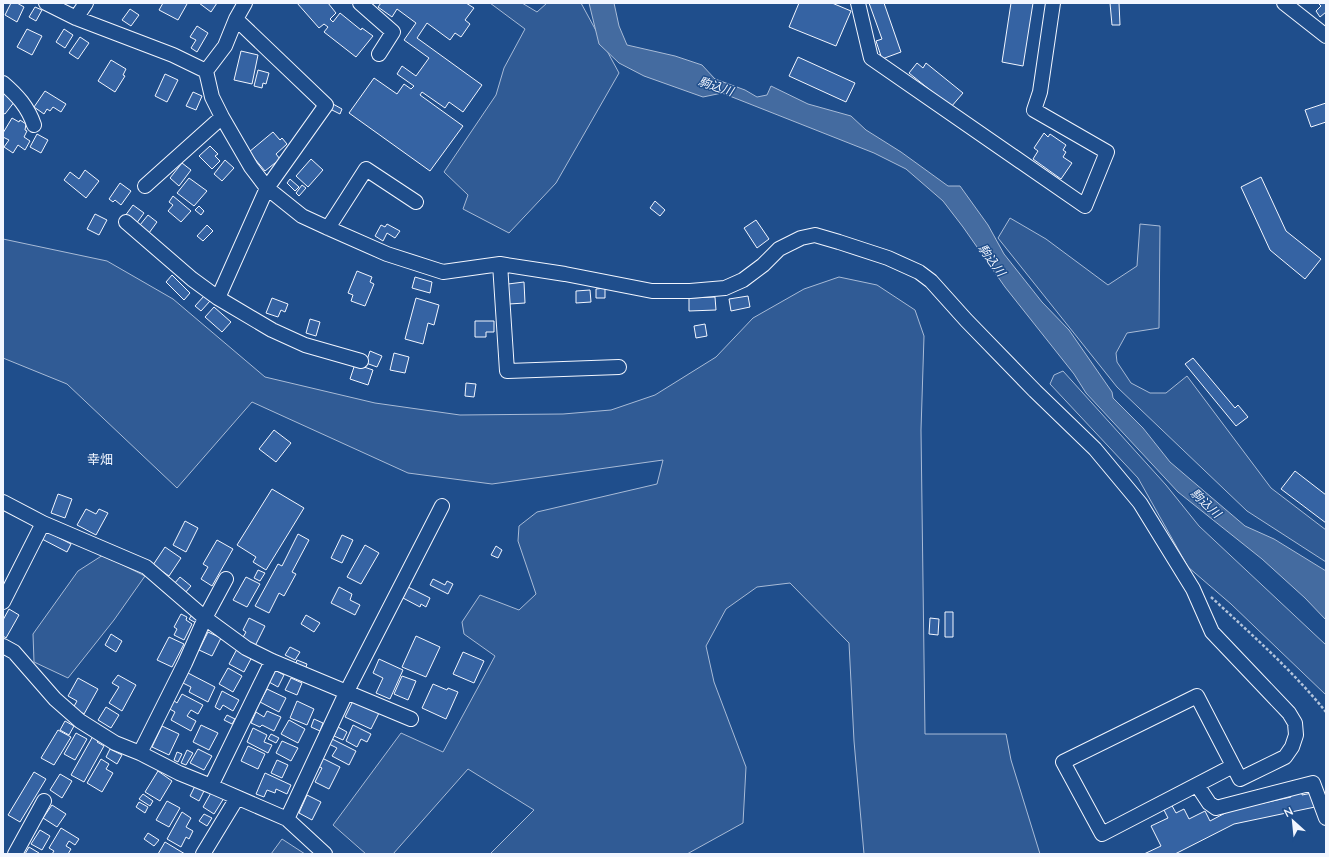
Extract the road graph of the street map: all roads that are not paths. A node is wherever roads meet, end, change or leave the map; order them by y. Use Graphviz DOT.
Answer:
graph roads {
  1 [pos="46,3"];
  2 [pos="86,3"];
  3 [pos="245,3"];
  4 [pos="360,3"];
  5 [pos="858,3"];
  6 [pos="1053,3"];
  7 [pos="1284,3"];
  8 [pos="76,18"];
  9 [pos="236,19"];
  10 [pos="1326,36"];
  11 [pos="379,54"];
  12 [pos="206,71"];
  13 [pos="3,83"];
  14 [pos="222,117"];
  15 [pos="34,125"];
  16 [pos="145,186"];
  17 [pos="267,188"];
  18 [pos="416,202"];
  19 [pos="126,222"];
  20 [pos="328,228"];
  21 [pos="500,264"];
  22 [pos="218,298"];
  23 [pos="361,361"];
  24 [pos="619,367"];
  25 [pos="3,502"];
  26 [pos="442,506"];
  27 [pos="42,523"];
  28 [pos="226,579"];
  29 [pos="3,602"];
  30 [pos="205,618"];
  31 [pos="3,646"];
  32 [pos="272,661"];
  33 [pos="346,693"];
  34 [pos="411,718"];
  35 [pos="140,753"];
  36 [pos="1233,766"];
  37 [pos="1198,784"];
  38 [pos="211,786"];
  39 [pos="237,798"];
  40 [pos="44,801"];
  41 [pos="1326,818"];
  42 [pos="286,819"];
  43 [pos="15,854"];
  44 [pos="203,854"];
  45 [pos="325,854"];
  1 -- 8 [label="street"];
  2 -- 8 [label="street"];
  3 -- 9 [label="street"];
  4 -- 11 [label="street"];
  5 -- 6 [label="street"];
  7 -- 10 [label="street"];
  8 -- 12 [label="street"];
  9 -- 12 [label="street"];
  9 -- 17 [label="street"];
  12 -- 14 [label="street"];
  13 -- 15 [label="street"];
  14 -- 16 [label="street"];
  14 -- 17 [label="street"];
  17 -- 20 [label="street"];
  17 -- 22 [label="street"];
  18 -- 20 [label="street"];
  19 -- 22 [label="street"];
  20 -- 21 [label="street"];
  21 -- 24 [label="street"];
  21 -- 36 [label="street"];
  22 -- 23 [label="street"];
  25 -- 27 [label="street"];
  26 -- 33 [label="street"];
  27 -- 29 [label="street"];
  27 -- 30 [label="street"];
  28 -- 30 [label="street"];
  30 -- 32 [label="street"];
  30 -- 35 [label="street"];
  31 -- 35 [label="street"];
  32 -- 33 [label="street"];
  32 -- 38 [label="street"];
  33 -- 34 [label="street"];
  33 -- 42 [label="street"];
  35 -- 38 [label="street"];
  36 -- 37 [label="street"];
  36 -- 37 [label="street"];
  37 -- 41 [label="street"];
  38 -- 39 [label="street"];
  39 -- 42 [label="street"];
  39 -- 44 [label="street"];
  40 -- 43 [label="street"];
  42 -- 45 [label="street"];
}
